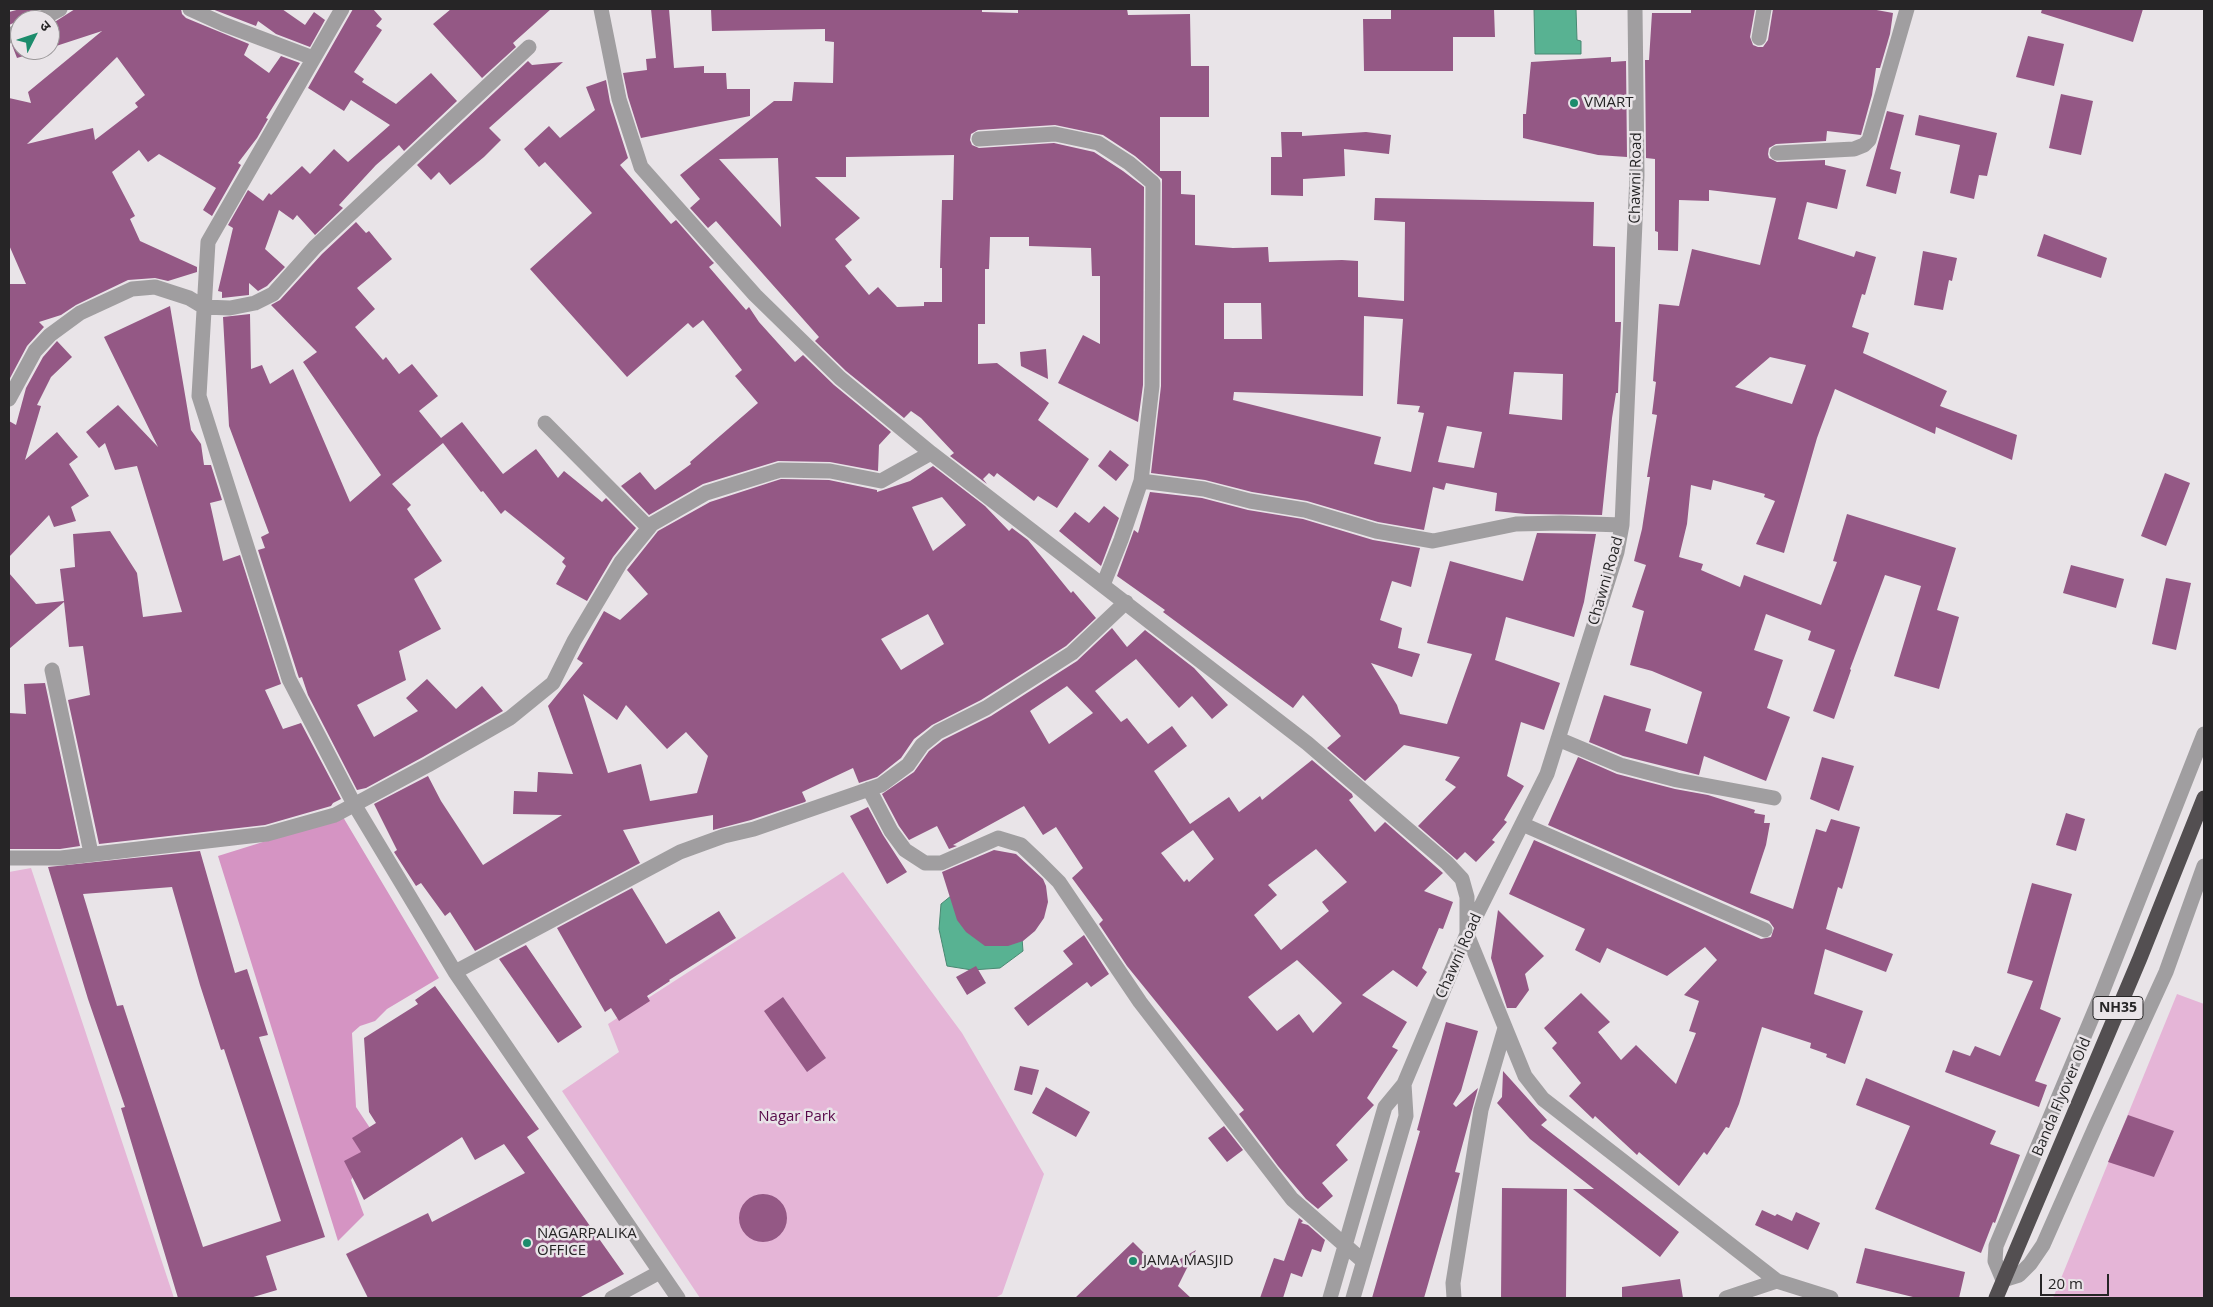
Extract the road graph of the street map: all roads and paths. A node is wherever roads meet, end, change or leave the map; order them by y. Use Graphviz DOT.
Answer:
graph roads {
  1 [pos="190,9"];
  2 [pos="342,9"];
  3 [pos="601,9"];
  4 [pos="1635,9"];
  5 [pos="1764,9"];
  6 [pos="1907,9"];
  7 [pos="1759,38"];
  8 [pos="529,47"];
  9 [pos="313,58"];
  10 [pos="979,139"];
  11 [pos="1777,153"];
  12 [pos="204,307"];
  13 [pos="9,400"];
  14 [pos="545,423"];
  15 [pos="931,453"];
  16 [pos="1140,481"];
  17 [pos="1622,525"];
  18 [pos="649,528"];
  19 [pos="1103,585"];
  20 [pos="1126,602"];
  21 [pos="52,670"];
  22 [pos="2204,734"];
  23 [pos="1558,739"];
  24 [pos="869,789"];
  25 [pos="1774,798"];
  26 [pos="2204,798"];
  27 [pos="354,804"];
  28 [pos="1522,824"];
  29 [pos="91,853"];
  30 [pos="9,858"];
  31 [pos="2204,866"];
  32 [pos="1765,930"];
  33 [pos="1467,934"];
  34 [pos="455,972"];
  35 [pos="1505,1028"];
  36 [pos="1404,1084"];
  37 [pos="1344,1245"];
  38 [pos="1363,1261"];
  39 [pos="660,1272"];
  40 [pos="2003,1280"];
  41 [pos="1777,1281"];
  42 [pos="1755,1293"];
  43 [pos="612,1298"];
  44 [pos="678,1298"];
  45 [pos="1330,1298"];
  46 [pos="1353,1298"];
  47 [pos="1454,1298"];
  48 [pos="1726,1298"];
  49 [pos="1831,1298"];
  50 [pos="1996,1298"];
  1 -- 9 [label="street"];
  2 -- 9 [label="street"];
  3 -- 15 [label="street"];
  4 -- 17 [label="street, Chawni Road"];
  5 -- 7 [label="street"];
  6 -- 11 [label="street"];
  8 -- 12 [label="street"];
  9 -- 12 [label="street"];
  10 -- 16 [label="street"];
  12 -- 13 [label="street"];
  12 -- 27 [label="street"];
  14 -- 18 [label="street"];
  15 -- 18 [label="street"];
  15 -- 19 [label="street"];
  16 -- 17 [label="street"];
  16 -- 19 [label="street"];
  17 -- 23 [label="street, Chawni Road"];
  18 -- 27 [label="street"];
  19 -- 20 [label="street"];
  20 -- 24 [label="street"];
  20 -- 33 [label="street"];
  21 -- 29 [label="street"];
  22 -- 40 [label="street"];
  23 -- 25 [label="street"];
  23 -- 28 [label="street, Chawni Road"];
  24 -- 34 [label="street"];
  24 -- 37 [label="street"];
  26 -- 40 [label="highway, Banda Flyover Old / NH35"];
  27 -- 29 [label="street"];
  27 -- 34 [label="street"];
  28 -- 32 [label="street"];
  28 -- 33 [label="street, Chawni Road"];
  29 -- 30 [label="street"];
  31 -- 40 [label="street"];
  33 -- 35 [label="street"];
  33 -- 36 [label="street, Chawni Road"];
  34 -- 39 [label="street"];
  35 -- 41 [label="street"];
  35 -- 47 [label="street"];
  36 -- 37 [label="street, Chawni Road"];
  36 -- 38 [label="street, Chawni Road"];
  37 -- 38 [label="street"];
  37 -- 45 [label="street, Chawni Road"];
  38 -- 46 [label="street, Chawni Road"];
  39 -- 43 [label="street"];
  39 -- 44 [label="street"];
  40 -- 50 [label="highway, Banda Flyover Old / NH35"];
  41 -- 42 [label="street"];
  41 -- 49 [label="street"];
  42 -- 48 [label="street"];
}
